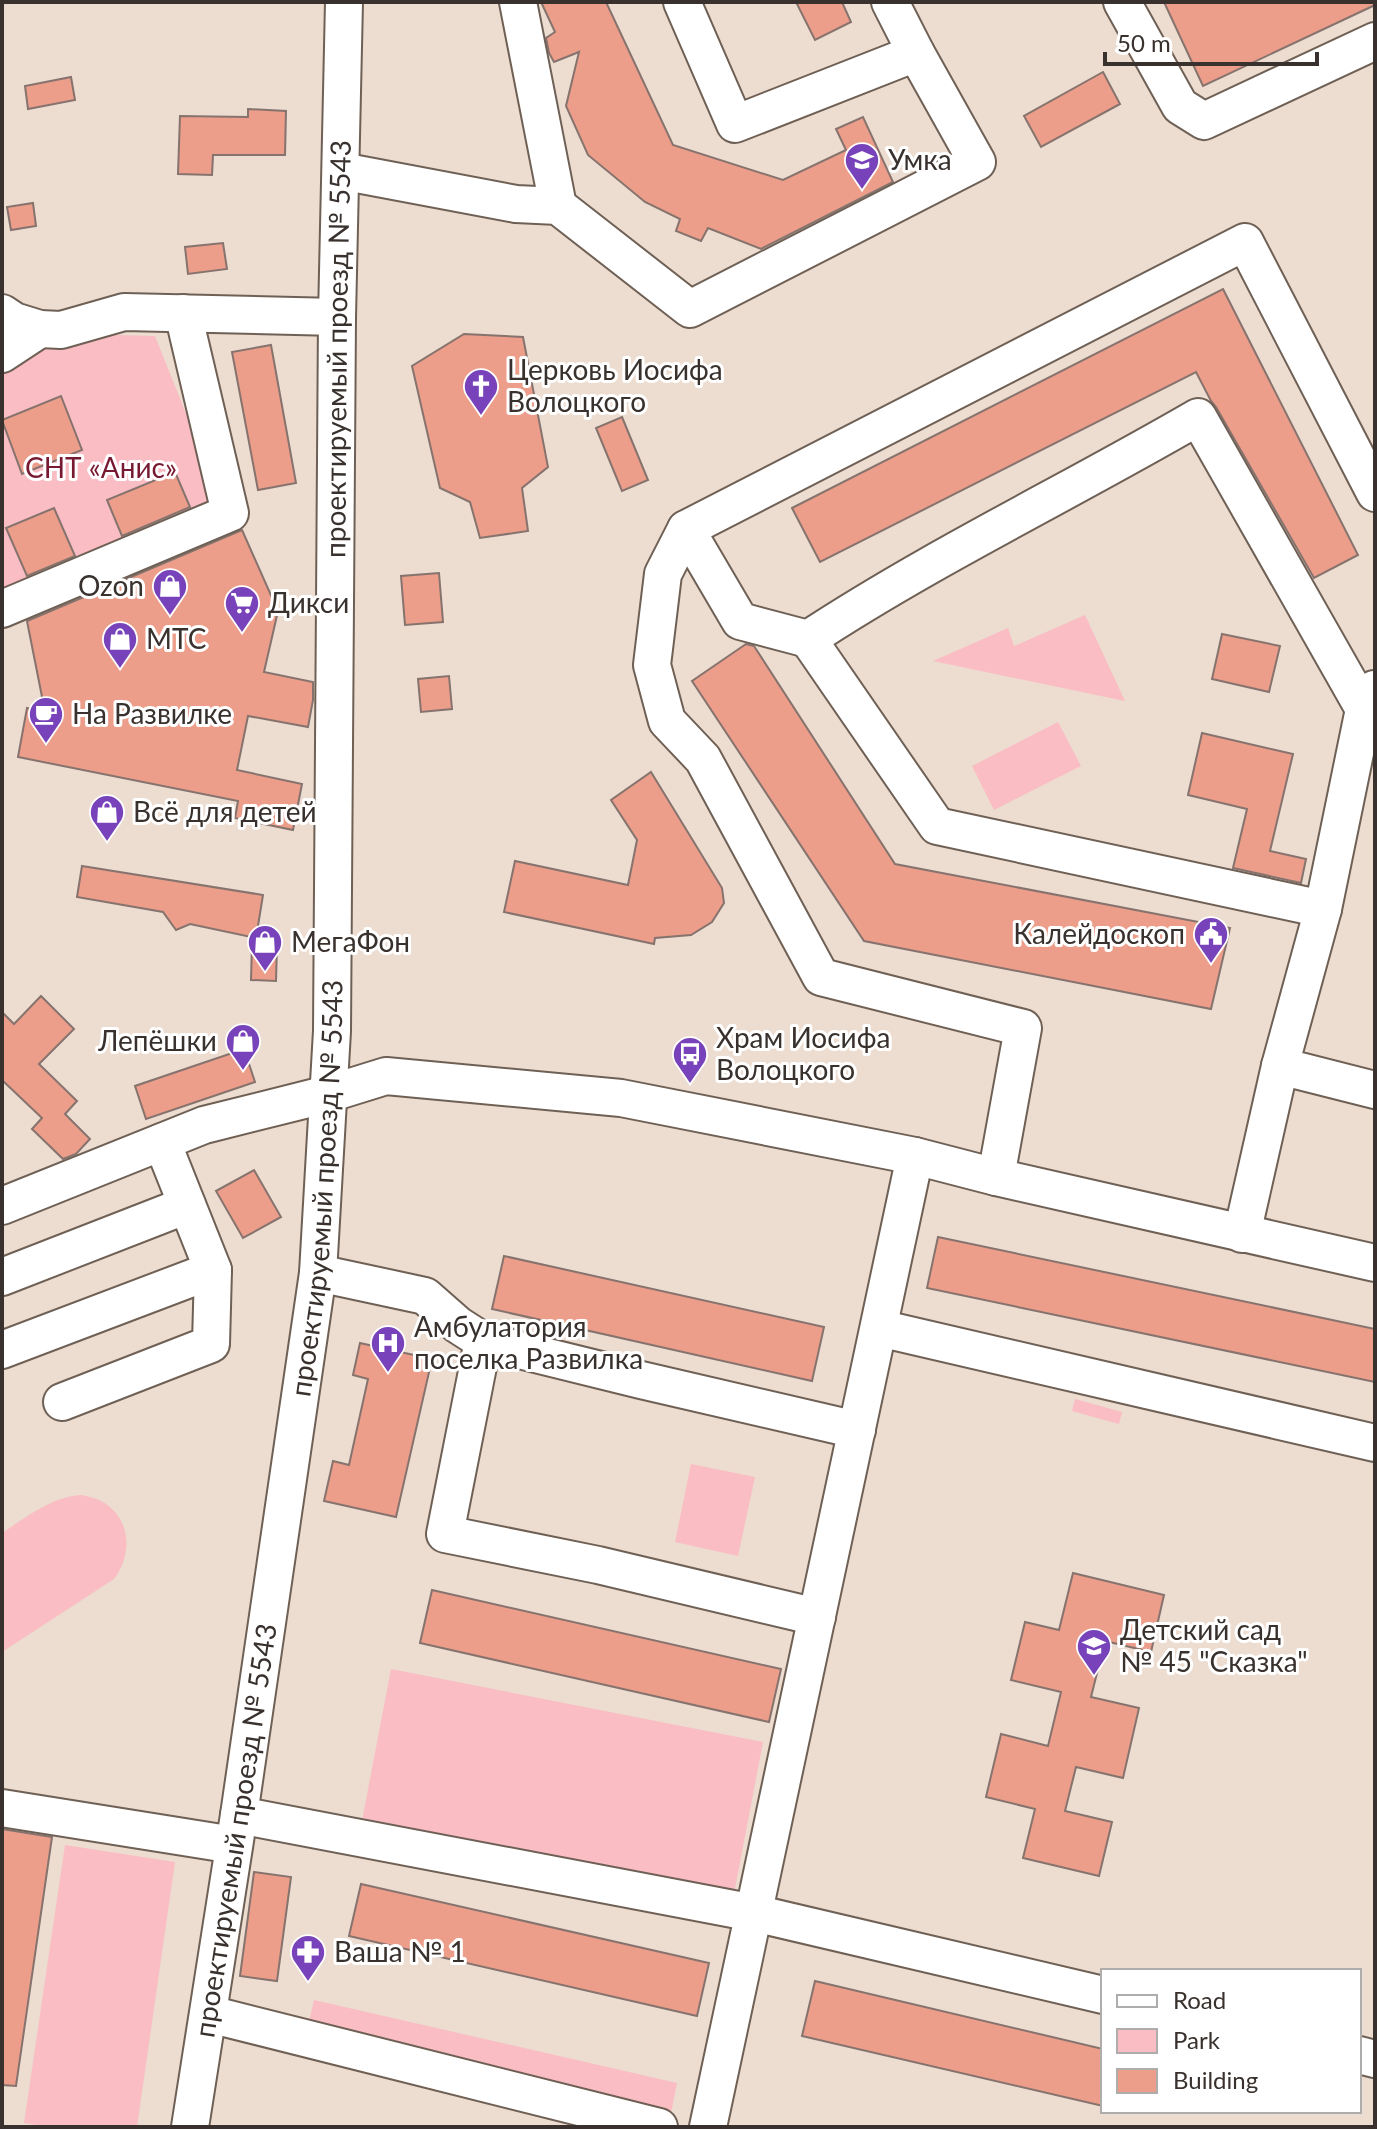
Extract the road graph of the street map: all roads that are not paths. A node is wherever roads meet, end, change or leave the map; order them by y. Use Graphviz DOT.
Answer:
graph roads {
  1 [pos="344,2"];
  2 [pos="518,2"];
  3 [pos="682,2"];
  4 [pos="890,2"];
  5 [pos="1122,2"];
  6 [pos="1375,41"];
  7 [pos="916,53"];
  8 [pos="341,171"];
  9 [pos="558,206"];
  10 [pos="2,313"];
  11 [pos="183,313"];
  12 [pos="337,317"];
  13 [pos="40,329"];
  14 [pos="2,354"];
  15 [pos="1375,493"];
  16 [pos="686,529"];
  17 [pos="2,609"];
  18 [pos="808,639"];
  19 [pos="1370,698"];
  20 [pos="1323,909"];
  21 [pos="1280,1066"];
  22 [pos="1375,1090"];
  23 [pos="328,1094"];
  24 [pos="162,1142"];
  25 [pos="915,1156"];
  26 [pos="996,1177"];
  27 [pos="187,1205"];
  28 [pos="2,1206"];
  29 [pos="1242,1234"];
  30 [pos="1375,1263"];
  31 [pos="213,1270"];
  32 [pos="318,1273"];
  33 [pos="2,1277"];
  34 [pos="879,1328"];
  35 [pos="483,1341"];
  36 [pos="2,1350"];
  37 [pos="62,1402"];
  38 [pos="857,1430"];
  39 [pos="1375,1443"];
  40 [pos="817,1617"];
  41 [pos="2,1808"];
  42 [pos="236,1830"];
  43 [pos="754,1913"];
  44 [pos="1101,1995"];
  45 [pos="209,2014"];
  46 [pos="190,2127"];
  47 [pos="659,2127"];
  48 [pos="708,2127"];
  1 -- 8 [label="street, проектируемый проезд № 5543"];
  2 -- 9 [label="street"];
  3 -- 7 [label="street"];
  4 -- 7 [label="street"];
  5 -- 6 [label="street"];
  7 -- 9 [label="street"];
  8 -- 9 [label="street"];
  8 -- 12 [label="street, проектируемый проезд № 5543"];
  10 -- 13 [label="street"];
  11 -- 12 [label="street"];
  11 -- 13 [label="street"];
  11 -- 17 [label="street"];
  12 -- 23 [label="street, проектируемый проезд № 5543"];
  13 -- 14 [label="street"];
  15 -- 16 [label="street"];
  16 -- 18 [label="street"];
  16 -- 26 [label="street"];
  18 -- 19 [label="street"];
  18 -- 20 [label="street"];
  19 -- 20 [label="street"];
  20 -- 21 [label="street"];
  21 -- 22 [label="street"];
  21 -- 29 [label="street"];
  23 -- 24 [label="street"];
  23 -- 25 [label="street"];
  23 -- 32 [label="street, проектируемый проезд № 5543"];
  24 -- 27 [label="street"];
  24 -- 28 [label="street"];
  25 -- 26 [label="street"];
  25 -- 34 [label="street"];
  26 -- 29 [label="street"];
  27 -- 31 [label="street"];
  27 -- 33 [label="street"];
  29 -- 30 [label="street"];
  31 -- 36 [label="street"];
  31 -- 37 [label="street"];
  32 -- 35 [label="street"];
  32 -- 42 [label="street, проектируемый проезд № 5543"];
  34 -- 38 [label="street"];
  34 -- 39 [label="street"];
  35 -- 38 [label="street"];
  35 -- 40 [label="street"];
  38 -- 40 [label="street"];
  40 -- 43 [label="street"];
  41 -- 42 [label="street"];
  42 -- 43 [label="street"];
  42 -- 45 [label="street, проектируемый проезд № 5543"];
  43 -- 44 [label="street"];
  43 -- 48 [label="street"];
  45 -- 46 [label="street, проектируемый проезд № 5543"];
  45 -- 47 [label="street"];
}
